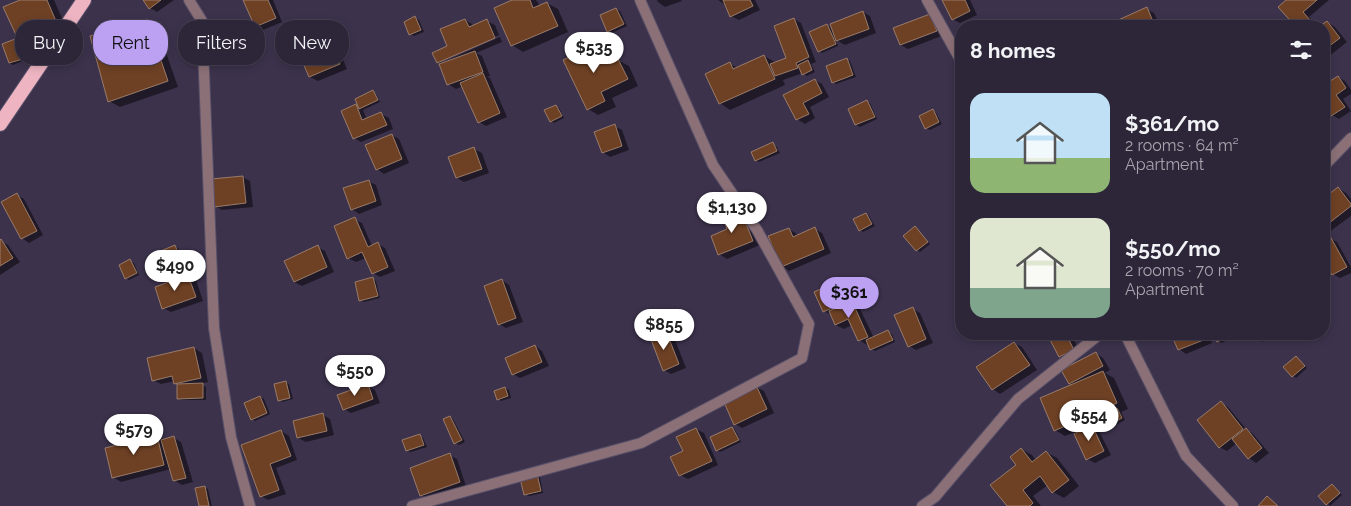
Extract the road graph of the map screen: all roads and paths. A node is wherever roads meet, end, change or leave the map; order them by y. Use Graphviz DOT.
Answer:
graph roads {
  1 [pos="84,0"];
  2 [pos="190,0"];
  3 [pos="640,0"];
  4 [pos="927,0"];
  5 [pos="955,50"];
  6 [pos="0,124"];
  7 [pos="1351,138"];
  8 [pos="1330,160"];
  9 [pos="1093,340"];
  10 [pos="1128,340"];
  11 [pos="250,506"];
  12 [pos="412,506"];
  13 [pos="922,506"];
  14 [pos="1233,506"];
  1 -- 6 [label="highway"];
  2 -- 11 [label="street"];
  3 -- 12 [label="street"];
  4 -- 5 [label="street"];
  7 -- 8 [label="street"];
  9 -- 13 [label="street"];
  10 -- 14 [label="street"];
}
